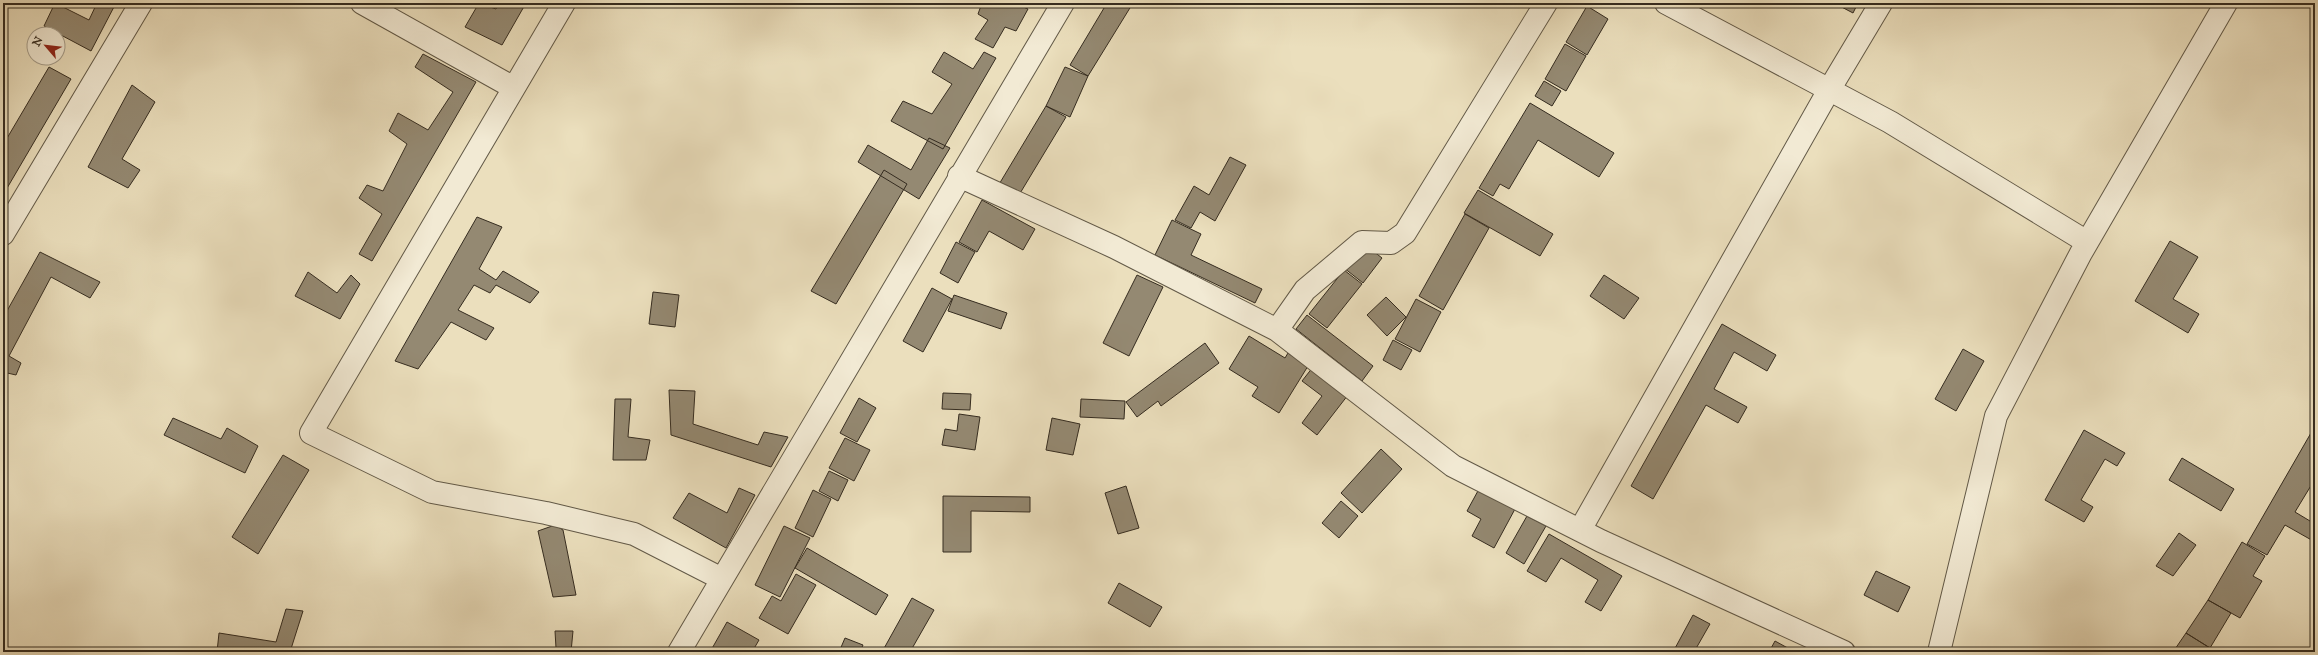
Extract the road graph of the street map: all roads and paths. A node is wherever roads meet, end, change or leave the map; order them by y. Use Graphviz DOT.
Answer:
graph roads {
  1 [pos="141,3"];
  2 [pos="362,3"];
  3 [pos="564,3"];
  4 [pos="1063,3"];
  5 [pos="1546,3"];
  6 [pos="1666,3"];
  7 [pos="1881,3"];
  8 [pos="2226,3"];
  9 [pos="514,88"];
  10 [pos="1829,90"];
  11 [pos="960,176"];
  12 [pos="3,234"];
  13 [pos="2087,242"];
  14 [pos="1277,330"];
  15 [pos="1580,530"];
  16 [pos="722,579"];
  17 [pos="679,652"];
  18 [pos="1844,652"];
  19 [pos="1939,652"];
  1 -- 12 [label="street"];
  2 -- 9 [label="street"];
  3 -- 9 [label="street"];
  4 -- 11 [label="street"];
  5 -- 14 [label="street"];
  6 -- 10 [label="street"];
  7 -- 10 [label="street"];
  8 -- 13 [label="street"];
  9 -- 16 [label="street"];
  10 -- 13 [label="street"];
  10 -- 15 [label="street"];
  11 -- 14 [label="street"];
  11 -- 16 [label="street"];
  13 -- 19 [label="street"];
  14 -- 15 [label="street"];
  15 -- 18 [label="street"];
  16 -- 17 [label="street"];
}
